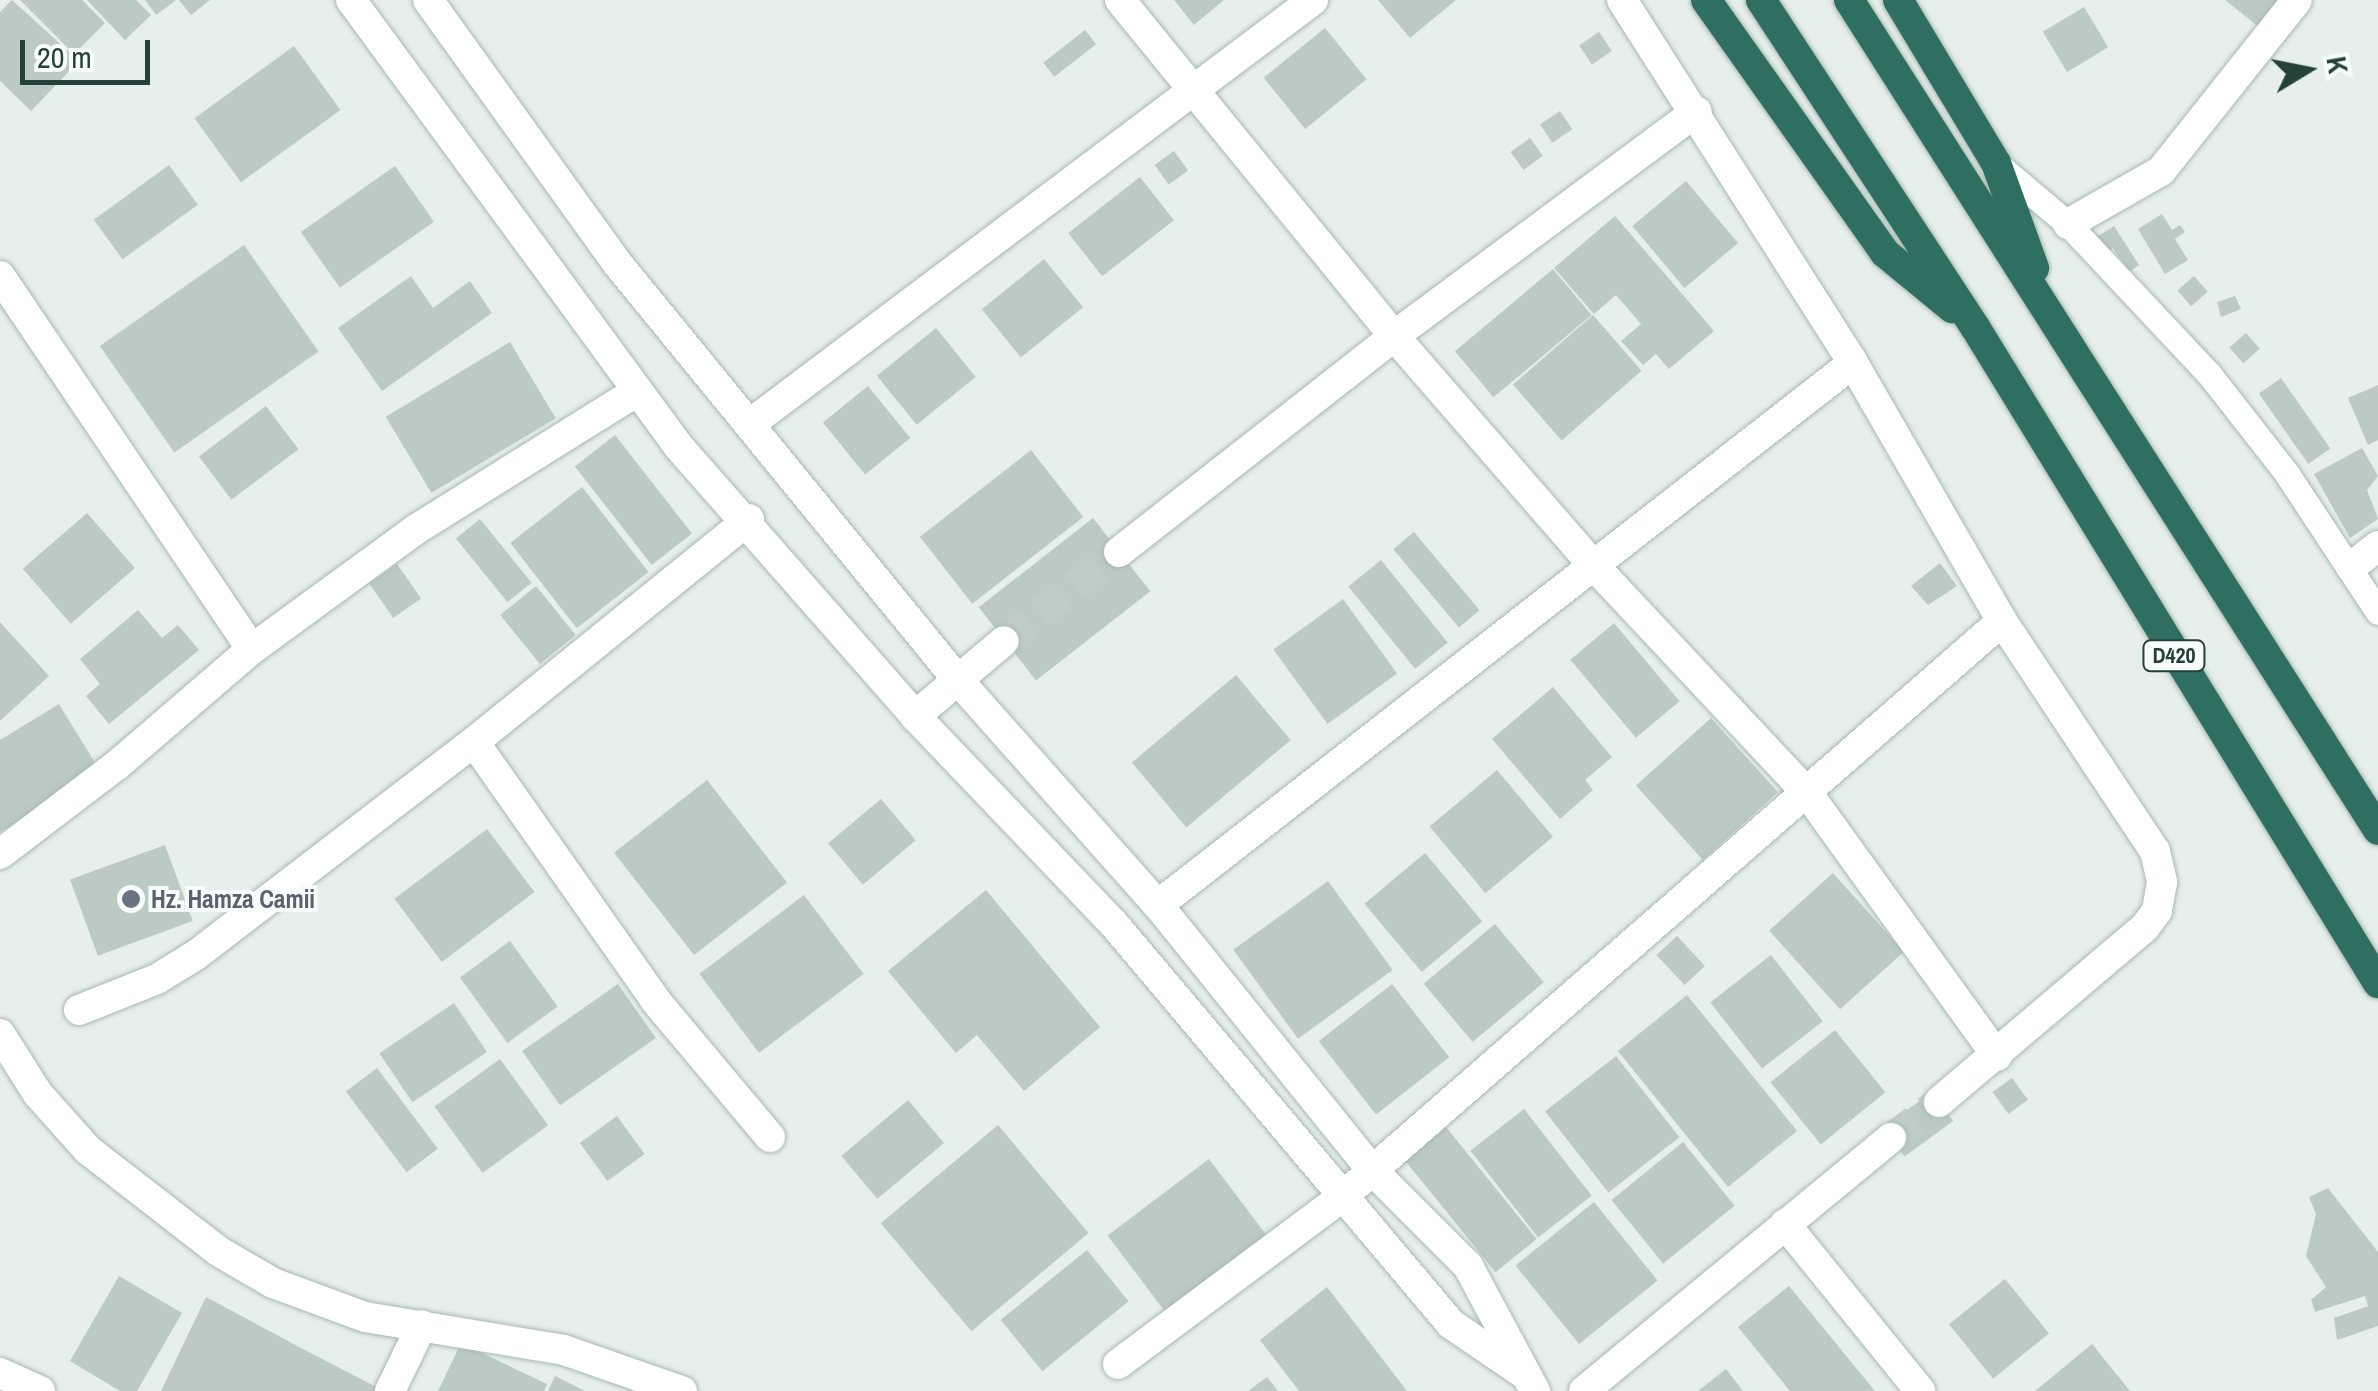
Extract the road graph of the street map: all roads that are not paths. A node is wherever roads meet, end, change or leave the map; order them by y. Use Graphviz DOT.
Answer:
graph roads {
  1 [pos="352,0"];
  2 [pos="428,0"];
  3 [pos="1120,0"];
  4 [pos="1313,0"];
  5 [pos="1622,0"];
  6 [pos="1706,0"];
  7 [pos="1761,0"];
  8 [pos="1849,0"];
  9 [pos="1898,0"];
  10 [pos="2296,0"];
  11 [pos="1198,92"];
  12 [pos="1697,111"];
  13 [pos="1996,163"];
  14 [pos="2068,224"];
  15 [pos="0,276"];
  16 [pos="2054,322"];
  17 [pos="1975,327"];
  18 [pos="1394,336"];
  19 [pos="1853,363"];
  20 [pos="636,392"];
  21 [pos="750,424"];
  22 [pos="748,519"];
  23 [pos="2378,546"];
  24 [pos="1119,552"];
  25 [pos="2351,567"];
  26 [pos="1596,568"];
  27 [pos="2378,612"];
  28 [pos="2002,621"];
  29 [pos="1004,641"];
  30 [pos="252,650"];
  31 [pos="957,679"];
  32 [pos="915,716"];
  33 [pos="474,742"];
  34 [pos="1808,794"];
  35 [pos="2378,830"];
  36 [pos="0,854"];
  37 [pos="1158,905"];
  38 [pos="2378,983"];
  39 [pos="79,1010"];
  40 [pos="0,1034"];
  41 [pos="1997,1056"];
  42 [pos="1939,1102"];
  43 [pos="770,1136"];
  44 [pos="1891,1138"];
  45 [pos="1370,1168"];
  46 [pos="1342,1197"];
  47 [pos="1784,1224"];
  48 [pos="422,1325"];
  49 [pos="1118,1364"];
  50 [pos="0,1373"];
  51 [pos="1529,1382"];
  52 [pos="40,1391"];
  53 [pos="390,1391"];
  54 [pos="682,1391"];
  55 [pos="1584,1391"];
  56 [pos="1920,1391"];
  1 -- 20 [label="street"];
  2 -- 21 [label="street"];
  3 -- 11 [label="street"];
  4 -- 11 [label="street"];
  5 -- 12 [label="street"];
  6 -- 17 [label="highway, D420"];
  7 -- 17 [label="highway"];
  8 -- 16 [label="highway"];
  9 -- 13 [label="highway"];
  10 -- 14 [label="street"];
  11 -- 18 [label="street"];
  11 -- 21 [label="street"];
  12 -- 18 [label="street"];
  12 -- 19 [label="street"];
  13 -- 14 [label="lane"];
  13 -- 16 [label="highway"];
  14 -- 25 [label="lane"];
  15 -- 30 [label="street"];
  16 -- 35 [label="highway"];
  17 -- 38 [label="highway, D420"];
  18 -- 24 [label="street"];
  18 -- 26 [label="street"];
  19 -- 26 [label="street"];
  19 -- 28 [label="street"];
  20 -- 22 [label="street"];
  20 -- 30 [label="street"];
  21 -- 31 [label="street"];
  22 -- 32 [label="street"];
  22 -- 33 [label="street"];
  23 -- 25 [label="street"];
  25 -- 27 [label="lane"];
  26 -- 34 [label="street"];
  26 -- 37 [label="street"];
  28 -- 34 [label="street"];
  28 -- 41 [label="street"];
  29 -- 31 [label="street"];
  30 -- 36 [label="street"];
  31 -- 32 [label="street"];
  31 -- 37 [label="street"];
  32 -- 46 [label="street"];
  33 -- 39 [label="street"];
  33 -- 43 [label="street"];
  34 -- 41 [label="street"];
  34 -- 45 [label="street"];
  37 -- 45 [label="street"];
  40 -- 48 [label="street"];
  41 -- 42 [label="street"];
  44 -- 47 [label="street"];
  45 -- 46 [label="street"];
  45 -- 51 [label="street"];
  46 -- 49 [label="street"];
  46 -- 51 [label="street"];
  47 -- 55 [label="street"];
  47 -- 56 [label="street"];
  48 -- 53 [label="street"];
  48 -- 54 [label="street"];
  50 -- 52 [label="street"];
}
